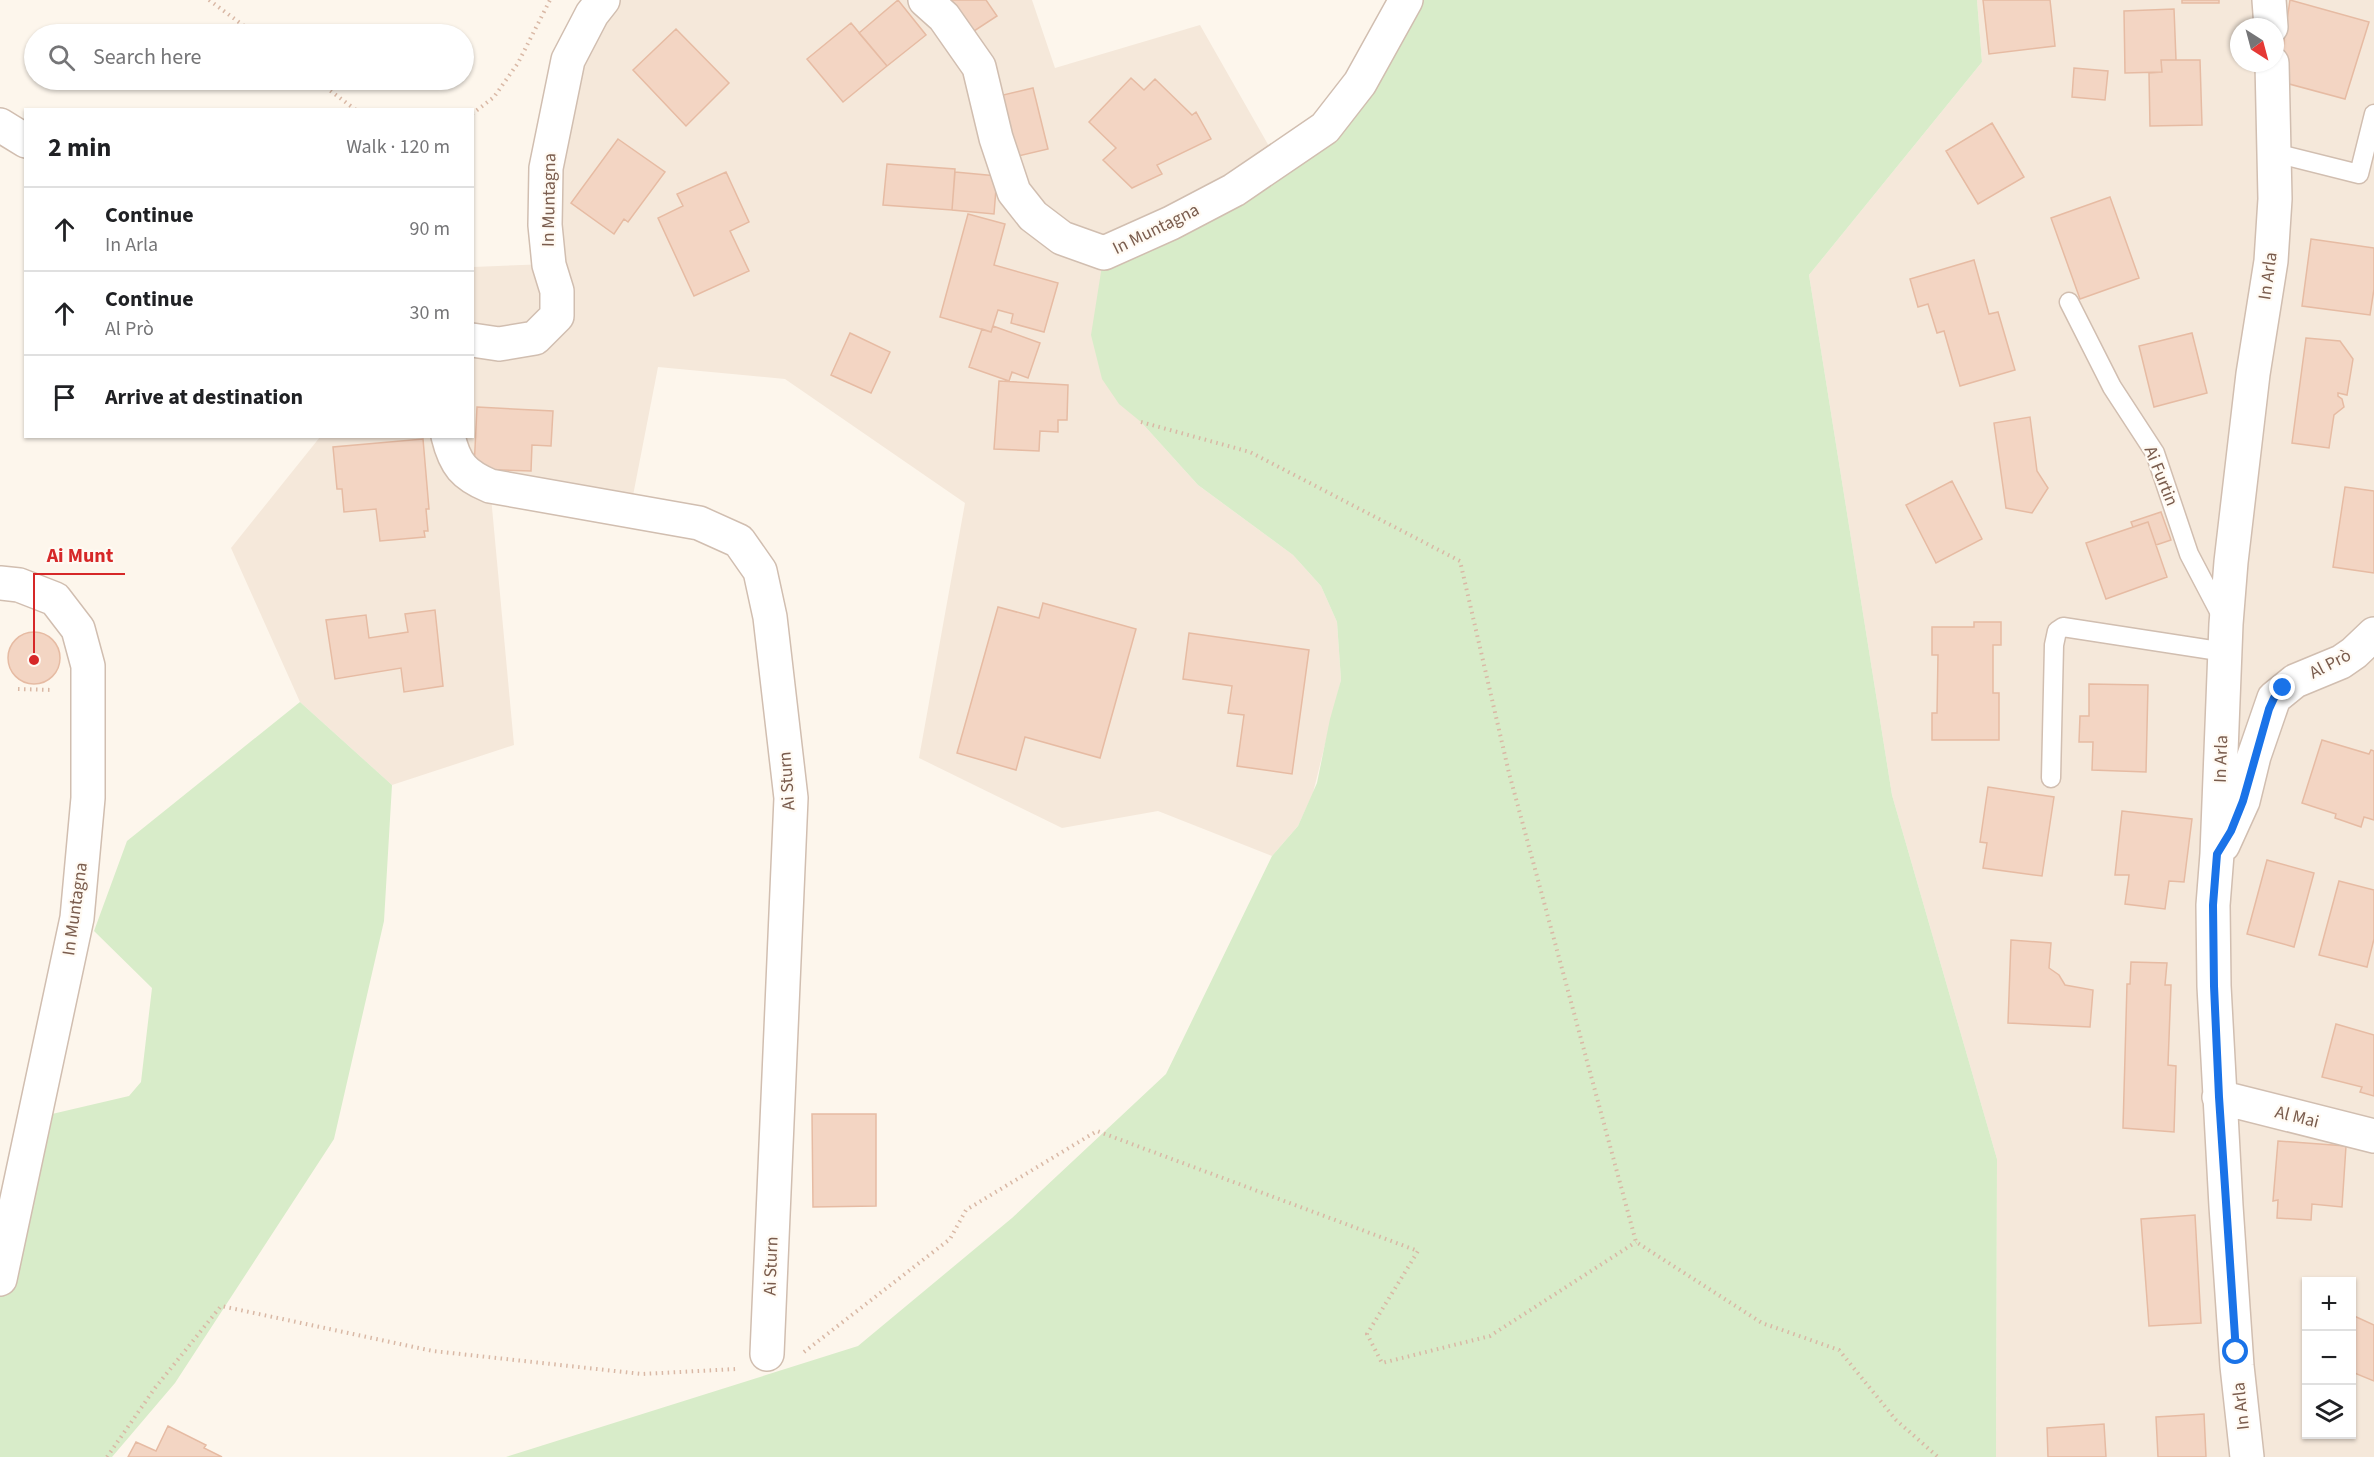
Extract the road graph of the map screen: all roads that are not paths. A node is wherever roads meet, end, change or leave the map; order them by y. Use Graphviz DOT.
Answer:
graph roads {
  1 [pos="603,0"];
  2 [pos="925,0"];
  3 [pos="1406,0"];
  4 [pos="2269,0"];
  5 [pos="2270,18"];
  6 [pos="2272,72"];
  7 [pos="2374,114"];
  8 [pos="0,125"];
  9 [pos="24,140"];
  10 [pos="2276,153"];
  11 [pos="2069,302"];
  12 [pos="474,340"];
  13 [pos="449,438"];
  14 [pos="0,583"];
  15 [pos="2374,634"];
  16 [pos="2225,638"];
  17 [pos="2051,778"];
  18 [pos="2217,854"];
  19 [pos="2219,1097"];
  20 [pos="2374,1136"];
  21 [pos="0,1279"];
  22 [pos="767,1353"];
  23 [pos="2247,1457"];
  1 -- 12 [label="street, In Muntagna"];
  2 -- 3 [label="street, In Muntagna"];
  4 -- 5 [label="street"];
  6 -- 10 [label="street, In Arla"];
  7 -- 10 [label="lane"];
  8 -- 9 [label="street"];
  10 -- 16 [label="street, In Arla"];
  11 -- 16 [label="lane, Ai Furtin"];
  13 -- 22 [label="street, Ai Sturn"];
  14 -- 21 [label="street, In Muntagna"];
  15 -- 18 [label="street, Al Prò"];
  16 -- 17 [label="lane"];
  16 -- 18 [label="street, In Arla"];
  18 -- 19 [label="street, In Arla"];
  19 -- 20 [label="street, Al Mai"];
  19 -- 23 [label="street, In Arla"];
}
